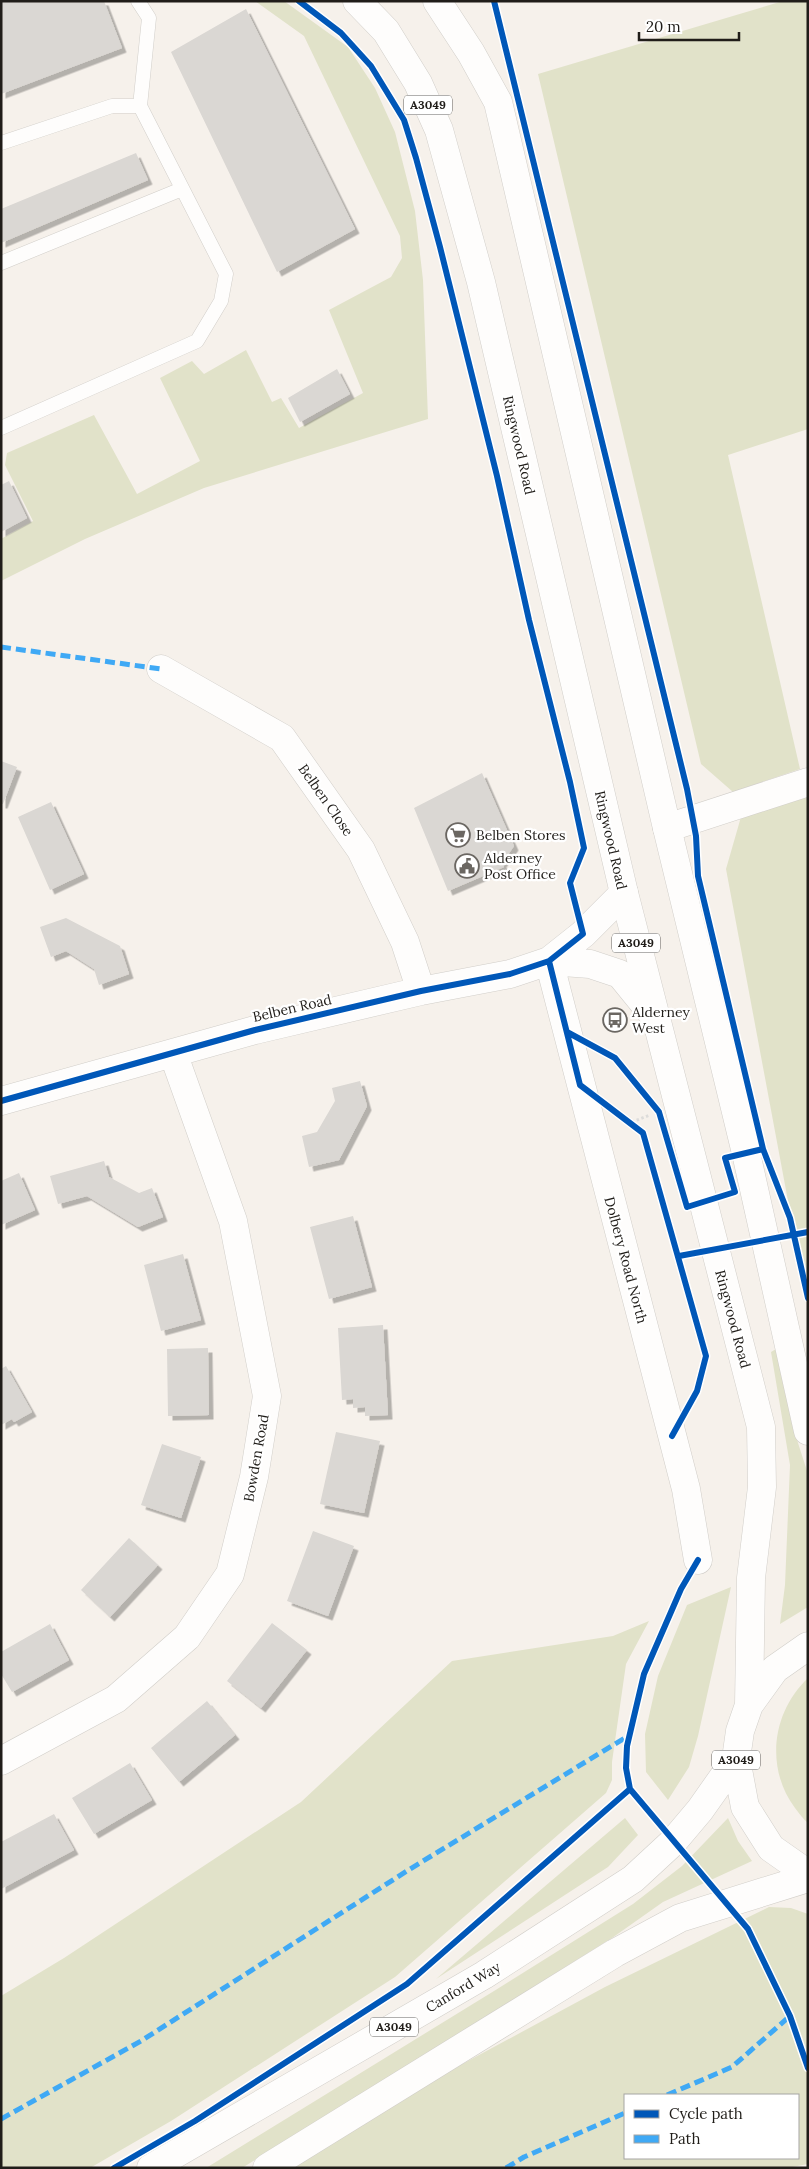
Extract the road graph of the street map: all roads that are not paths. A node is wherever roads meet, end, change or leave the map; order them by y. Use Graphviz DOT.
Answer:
graph roads {
  1 [pos="138,1"];
  2 [pos="356,1"];
  3 [pos="437,1"];
  4 [pos="140,106"];
  5 [pos="1,143"];
  6 [pos="182,189"];
  7 [pos="1,263"];
  8 [pos="1,428"];
  9 [pos="161,669"];
  10 [pos="808,782"];
  11 [pos="667,828"];
  12 [pos="624,892"];
  13 [pos="549,962"];
  14 [pos="421,991"];
  15 [pos="655,1017"];
  16 [pos="173,1053"];
  17 [pos="3,1096"];
  18 [pos="808,1431"];
  19 [pos="698,1560"];
  20 [pos="808,1646"];
  21 [pos="749,1705"];
  22 [pos="736,1759"];
  23 [pos="1,1761"];
  24 [pos="808,1876"];
  25 [pos="151,2168"];
  26 [pos="267,2168"];
  1 -- 4 [label="lane"];
  2 -- 12 [label="main road, Ringwood Road / A3049"];
  3 -- 11 [label="main road"];
  4 -- 5 [label="lane"];
  4 -- 6 [label="lane"];
  6 -- 7 [label="lane"];
  6 -- 8 [label="lane"];
  9 -- 14 [label="main road, Belben Close"];
  10 -- 11 [label="main road"];
  11 -- 18 [label="main road"];
  12 -- 13 [label="main road, Belben Road"];
  12 -- 15 [label="main road, Ringwood Road / A3049"];
  13 -- 14 [label="main road, Belben Road"];
  13 -- 15 [label="main road"];
  13 -- 19 [label="main road, Dolbery Road North"];
  14 -- 16 [label="main road, Belben Road"];
  15 -- 21 [label="main road, Ringwood Road / A3049"];
  16 -- 17 [label="main road, Belben Road"];
  16 -- 23 [label="main road, Bowden Road"];
  20 -- 21 [label="main road, A3049"];
  21 -- 22 [label="main road, A3049"];
  22 -- 24 [label="main road, A3049"];
  22 -- 25 [label="main road, Canford Way / A3049"];
  24 -- 26 [label="main road, A3049"];
}
